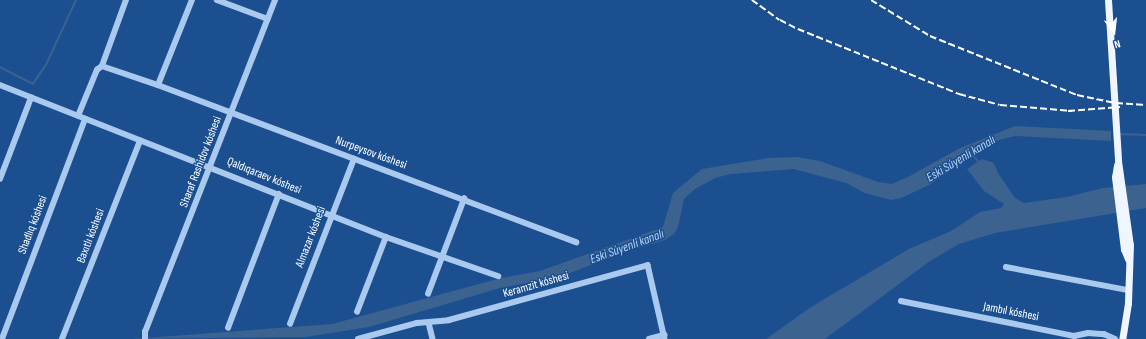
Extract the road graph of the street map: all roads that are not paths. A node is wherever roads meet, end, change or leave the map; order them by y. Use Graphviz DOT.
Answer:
graph roads {
  1 [pos="126,0"];
  2 [pos="192,0"];
  3 [pos="217,0"];
  4 [pos="275,0"];
  5 [pos="1108,0"];
  6 [pos="268,19"];
  7 [pos="102,66"];
  8 [pos="0,85"];
  9 [pos="158,85"];
  10 [pos="31,98"];
  11 [pos="232,112"];
  12 [pos="78,116"];
  13 [pos="85,119"];
  14 [pos="140,141"];
  15 [pos="354,159"];
  16 [pos="211,167"];
  17 [pos="0,180"];
  18 [pos="279,194"];
  19 [pos="464,199"];
  20 [pos="332,215"];
  21 [pos="386,237"];
  22 [pos="576,242"];
  23 [pos="440,257"];
  24 [pos="1006,267"];
  25 [pos="498,276"];
  26 [pos="1128,290"];
  27 [pos="428,294"];
  28 [pos="901,301"];
  29 [pos="358,312"];
  30 [pos="429,323"];
  31 [pos="290,324"];
  32 [pos="228,328"];
  33 [pos="665,337"];
  34 [pos="2,339"];
  35 [pos="62,339"];
  36 [pos="145,339"];
  37 [pos="358,339"];
  38 [pos="433,339"];
  39 [pos="649,339"];
  40 [pos="1115,339"];
  41 [pos="1122,339"];
  1 -- 7 [label="street"];
  2 -- 9 [label="street"];
  3 -- 6 [label="street"];
  4 -- 6 [label="street, Sharaf Rashidov kóshesi"];
  5 -- 26 [label="main road"];
  6 -- 11 [label="street, Sharaf Rashidov kóshesi"];
  7 -- 9 [label="street, Nurpeysov kóshesi"];
  7 -- 12 [label="street"];
  8 -- 10 [label="street, Qaldıqaraev kóshesi"];
  9 -- 11 [label="street, Nurpeysov kóshesi"];
  10 -- 12 [label="street, Qaldıqaraev kóshesi"];
  10 -- 17 [label="street"];
  11 -- 15 [label="street, Nurpeysov kóshesi"];
  11 -- 16 [label="street, Sharaf Rashidov kóshesi"];
  12 -- 13 [label="street, Qaldıqaraev kóshesi"];
  13 -- 14 [label="street, Qaldıqaraev kóshesi"];
  13 -- 34 [label="street, Shadlıq kóshesi"];
  14 -- 16 [label="street, Qaldıqaraev kóshesi"];
  14 -- 35 [label="street, Baxıtlı kóshesi"];
  15 -- 19 [label="street, Nurpeysov kóshesi"];
  15 -- 20 [label="street, Almazar kóshesi"];
  16 -- 18 [label="street, Qaldıqaraev kóshesi"];
  16 -- 36 [label="street, Sharaf Rashidov kóshesi"];
  18 -- 20 [label="street, Qaldıqaraev kóshesi"];
  18 -- 32 [label="street"];
  19 -- 22 [label="street, Nurpeysov kóshesi"];
  19 -- 23 [label="street"];
  20 -- 21 [label="street, Qaldıqaraev kóshesi"];
  20 -- 31 [label="street, Almazar kóshesi"];
  21 -- 23 [label="street, Qaldıqaraev kóshesi"];
  21 -- 29 [label="street"];
  23 -- 25 [label="street, Qaldıqaraev kóshesi"];
  23 -- 27 [label="street"];
  24 -- 26 [label="street"];
  26 -- 41 [label="main road"];
  28 -- 40 [label="street, Jambıl kóshesi"];
  30 -- 33 [label="street, Keramzit kóshesi"];
  30 -- 37 [label="street, Keramzit kóshesi"];
  30 -- 38 [label="street"];
  33 -- 39 [label="street, Keramzit kóshesi"];
}
